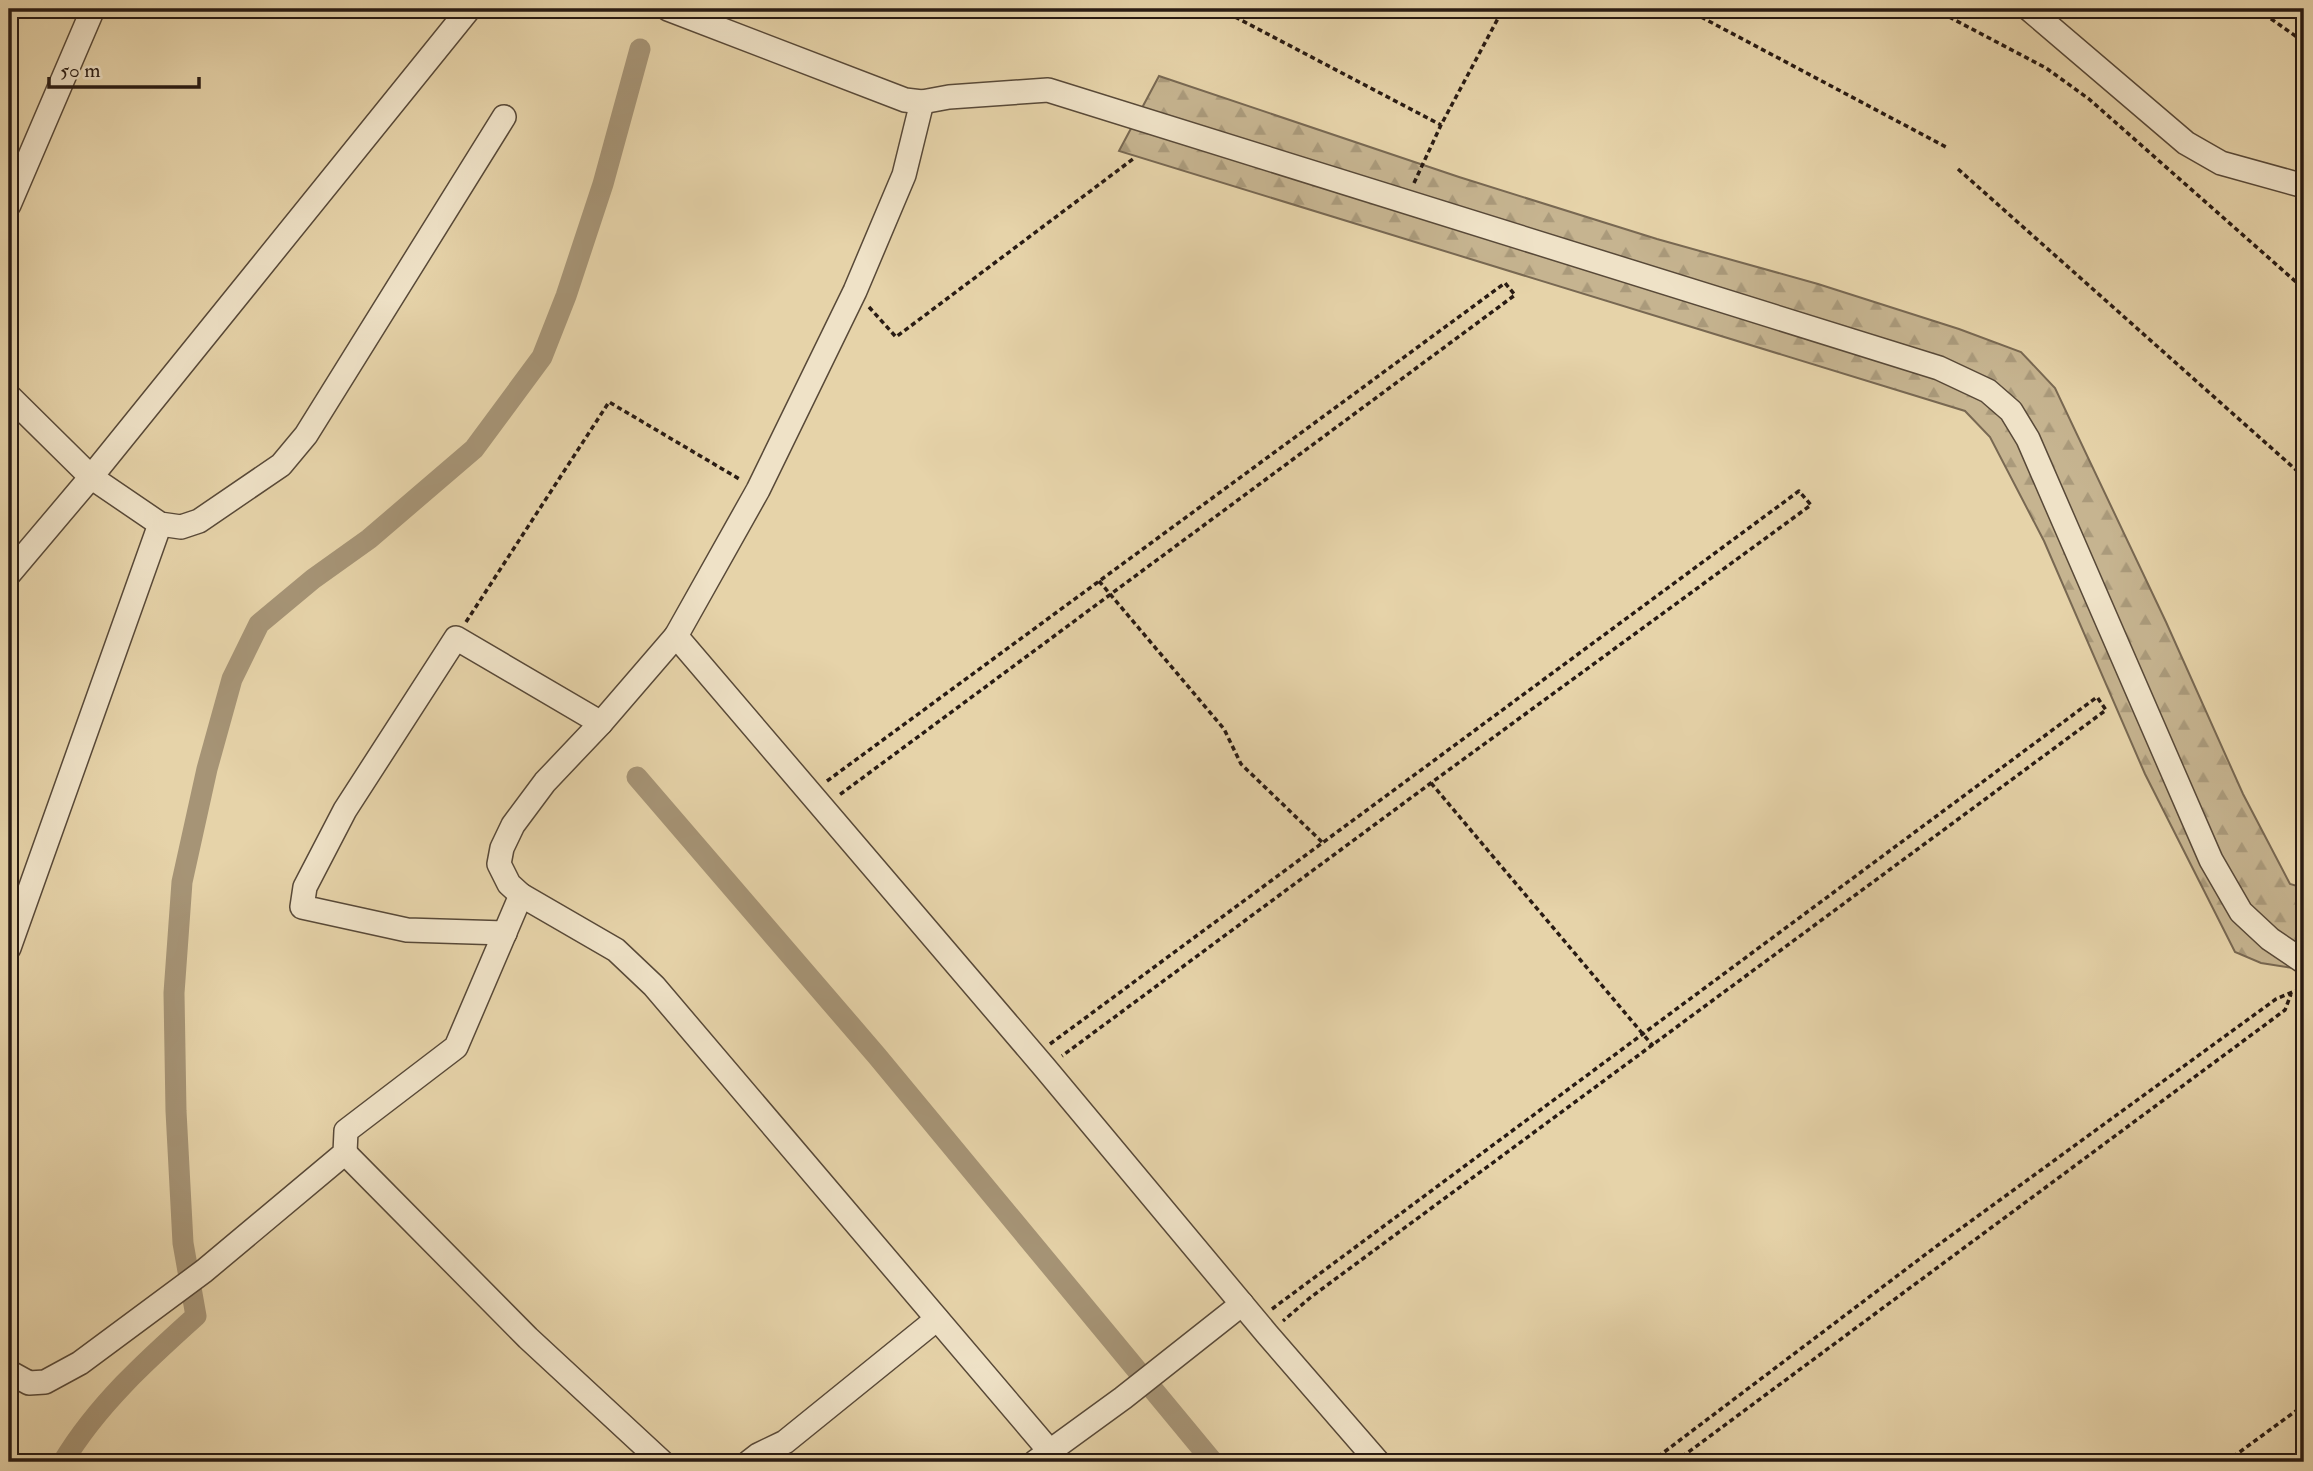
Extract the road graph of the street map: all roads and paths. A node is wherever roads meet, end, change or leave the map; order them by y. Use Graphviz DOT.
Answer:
graph roads {
  1 [pos="93,9"];
  2 [pos="469,9"];
  3 [pos="668,9"];
  4 [pos="1220,9"];
  5 [pos="1503,9"];
  6 [pos="1686,9"];
  7 [pos="1934,9"];
  8 [pos="2029,9"];
  9 [pos="2257,9"];
  10 [pos="2304,43"];
  11 [pos="922,102"];
  12 [pos="503,117"];
  13 [pos="1441,125"];
  14 [pos="1946,147"];
  15 [pos="1133,159"];
  16 [pos="1958,169"];
  17 [pos="2304,186"];
  18 [pos="1408,202"];
  19 [pos="9,205"];
  20 [pos="2304,289"];
  21 [pos="855,290"];
  22 [pos="9,396"];
  23 [pos="90,477"];
  24 [pos="2304,477"];
  25 [pos="758,490"];
  26 [pos="160,524"];
  27 [pos="9,574"];
  28 [pos="1099,581"];
  29 [pos="1110,595"];
  30 [pos="676,636"];
  31 [pos="456,638"];
  32 [pos="601,723"];
  33 [pos="1431,783"];
  34 [pos="817,800"];
  35 [pos="1323,843"];
  36 [pos="521,895"];
  37 [pos="505,933"];
  38 [pos="9,948"];
  39 [pos="2304,962"];
  40 [pos="2304,987"];
  41 [pos="2291,995"];
  42 [pos="1642,1033"];
  43 [pos="1653,1046"];
  44 [pos="1040,1062"];
  45 [pos="345,1153"];
  46 [pos="937,1320"];
  47 [pos="1255,1320"];
  48 [pos="9,1372"];
  49 [pos="2304,1405"];
  50 [pos="1048,1458"];
  51 [pos="662,1462"];
  52 [pos="749,1462"];
  53 [pos="1378,1462"];
  54 [pos="1651,1462"];
  55 [pos="1675,1462"];
  56 [pos="2226,1462"];
  1 -- 19 [label="street"];
  2 -- 23 [label="street"];
  3 -- 11 [label="street"];
  4 -- 13 [label="path"];
  5 -- 13 [label="path"];
  6 -- 14 [label="path"];
  7 -- 20 [label="path"];
  8 -- 17 [label="street"];
  9 -- 10 [label="path"];
  11 -- 18 [label="street"];
  11 -- 21 [label="street"];
  12 -- 26 [label="street"];
  13 -- 18 [label="path"];
  15 -- 21 [label="path"];
  16 -- 24 [label="path"];
  18 -- 39 [label="street"];
  21 -- 25 [label="street"];
  22 -- 23 [label="street"];
  23 -- 26 [label="street"];
  23 -- 27 [label="street"];
  25 -- 30 [label="street"];
  25 -- 31 [label="path"];
  26 -- 38 [label="street"];
  28 -- 29 [label="path"];
  28 -- 29 [label="path"];
  28 -- 34 [label="path"];
  29 -- 34 [label="path"];
  29 -- 35 [label="path"];
  30 -- 32 [label="street"];
  30 -- 34 [label="street"];
  31 -- 32 [label="street"];
  31 -- 37 [label="street"];
  32 -- 36 [label="street"];
  33 -- 35 [label="path"];
  33 -- 42 [label="path"];
  33 -- 44 [label="path"];
  34 -- 44 [label="street"];
  35 -- 44 [label="path"];
  36 -- 37 [label="street"];
  36 -- 46 [label="street"];
  37 -- 45 [label="street"];
  40 -- 41 [label="path"];
  41 -- 54 [label="path"];
  41 -- 55 [label="path"];
  42 -- 43 [label="path"];
  42 -- 43 [label="path"];
  42 -- 47 [label="path"];
  43 -- 47 [label="path"];
  44 -- 47 [label="street"];
  45 -- 48 [label="street"];
  45 -- 51 [label="street"];
  46 -- 50 [label="street"];
  46 -- 52 [label="street"];
  47 -- 50 [label="street"];
  47 -- 53 [label="street"];
  49 -- 56 [label="path"];
}
